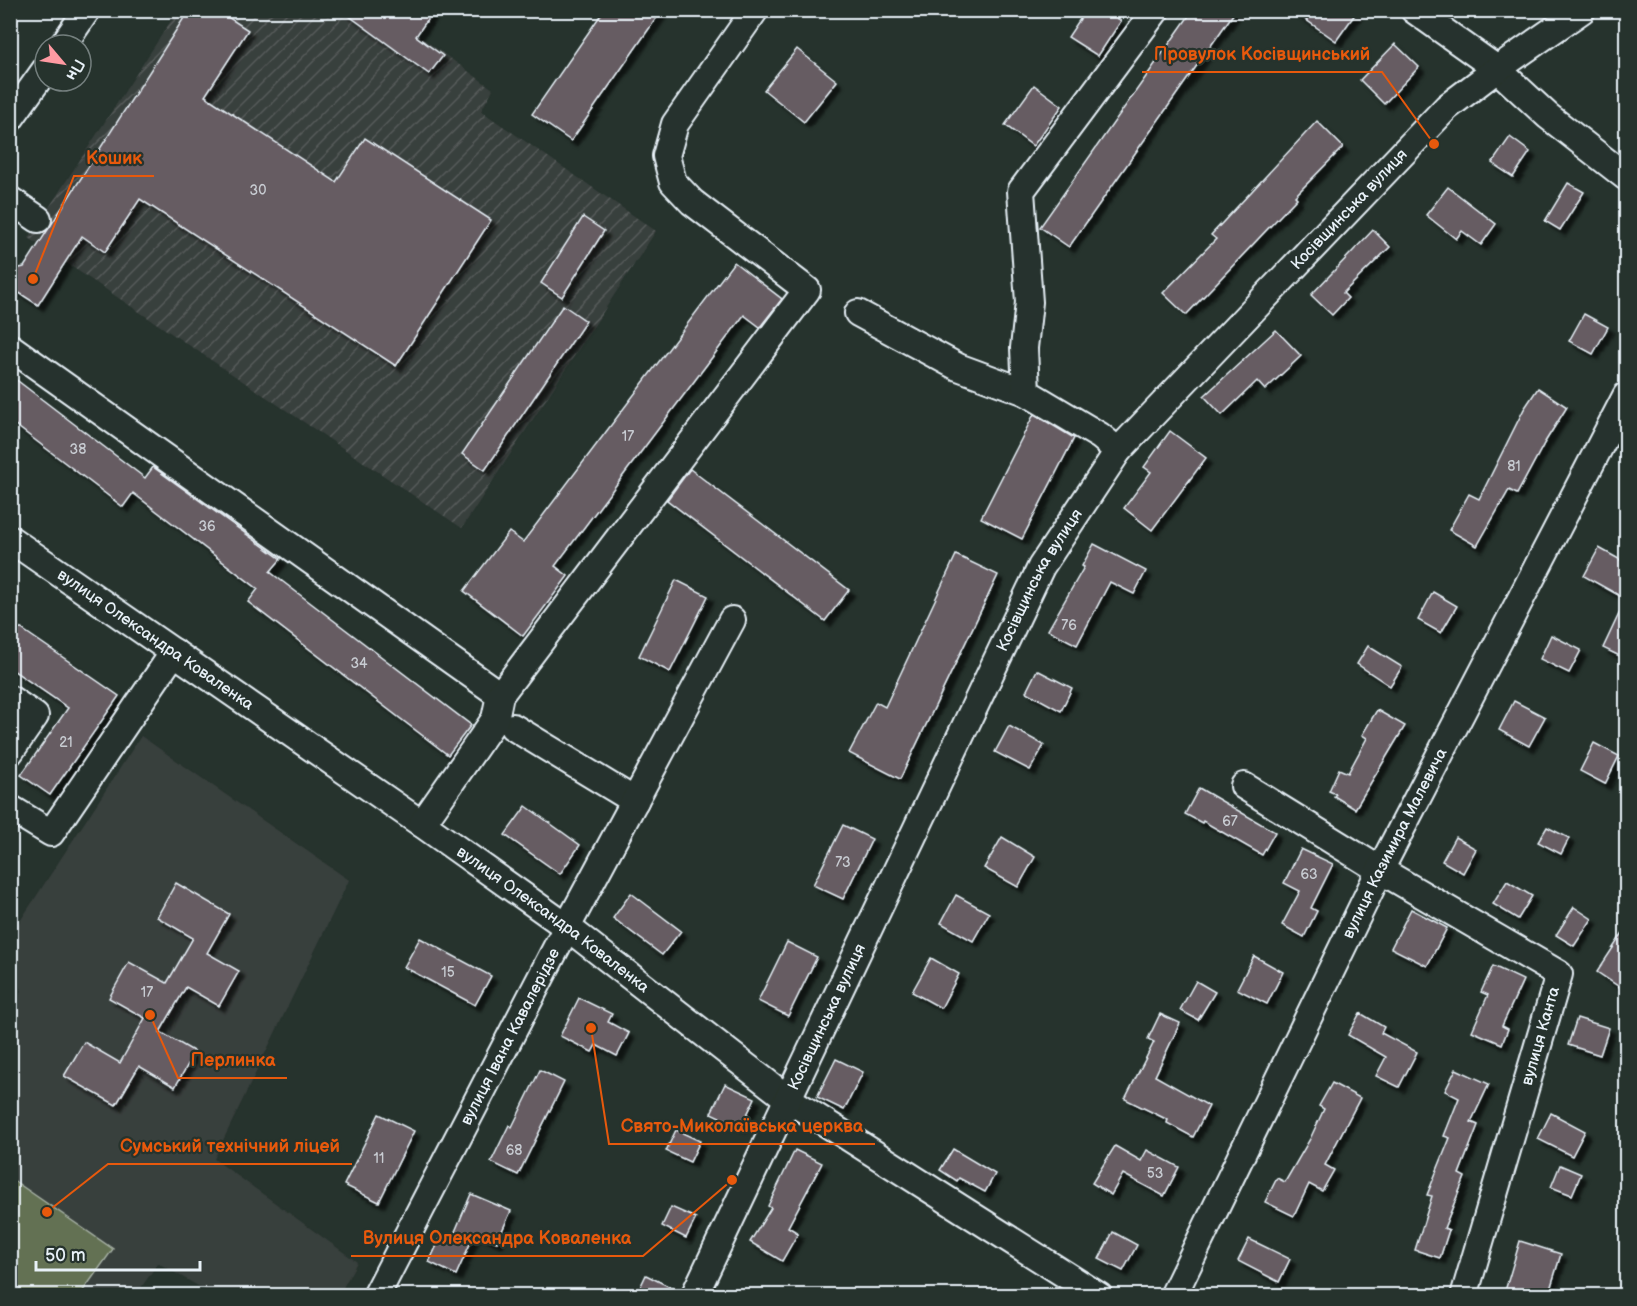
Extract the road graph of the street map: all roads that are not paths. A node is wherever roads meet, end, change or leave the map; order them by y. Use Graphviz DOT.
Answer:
graph roads {
  1 [pos="87,10"];
  2 [pos="755,10"];
  3 [pos="1156,10"];
  4 [pos="1414,10"];
  5 [pos="1582,10"];
  6 [pos="71,33"];
  7 [pos="1497,69"];
  8 [pos="33,85"];
  9 [pos="13,110"];
  10 [pos="1626,177"];
  11 [pos="10,200"];
  12 [pos="38,219"];
  13 [pos="858,313"];
  14 [pos="10,347"];
  15 [pos="1026,392"];
  16 [pos="1626,396"];
  17 [pos="1118,451"];
  18 [pos="10,539"];
  19 [pos="732,621"];
  20 [pos="174,651"];
  21 [pos="500,695"];
  22 [pos="10,699"];
  23 [pos="513,727"];
  24 [pos="10,752"];
  25 [pos="1244,786"];
  26 [pos="635,801"];
  27 [pos="10,808"];
  28 [pos="422,824"];
  29 [pos="1380,870"];
  30 [pos="567,927"];
  31 [pos="788,1100"];
  32 [pos="376,1296"];
  33 [pos="694,1296"];
  34 [pos="1099,1296"];
  35 [pos="1173,1296"];
  36 [pos="1464,1296"];
  1 -- 6 [label="street"];
  2 -- 21 [label="street"];
  3 -- 15 [label="street"];
  4 -- 7 [label="street"];
  5 -- 7 [label="street, Косівщинська вулиця"];
  7 -- 10 [label="street"];
  7 -- 17 [label="street, Косівщинська вулиця"];
  8 -- 9 [label="street"];
  11 -- 12 [label="street"];
  13 -- 15 [label="street"];
  14 -- 21 [label="street"];
  15 -- 17 [label="street"];
  16 -- 29 [label="street, вулиця Казимира Малевича"];
  17 -- 31 [label="street, Косівщинська вулиця"];
  18 -- 20 [label="street, вулиця Олександра Коваленка"];
  19 -- 26 [label="street, вулиця Івана Кавалерідзе"];
  20 -- 27 [label="street"];
  20 -- 28 [label="street, вулиця Олександра Коваленка"];
  21 -- 28 [label="street"];
  22 -- 24 [label="street"];
  23 -- 26 [label="street"];
  25 -- 29 [label="street"];
  26 -- 30 [label="street, вулиця Івана Кавалерідзе"];
  28 -- 30 [label="street, вулиця Олександра Коваленка"];
  29 -- 35 [label="street, вулиця Казимира Малевича"];
  29 -- 36 [label="street, вулиця Канта"];
  30 -- 31 [label="street, вулиця Олександра Коваленка"];
  30 -- 32 [label="street, вулиця Івана Кавалерідзе"];
  31 -- 33 [label="street, Косівщинська вулиця"];
  31 -- 34 [label="street, вулиця Олександра Коваленка"];
}
